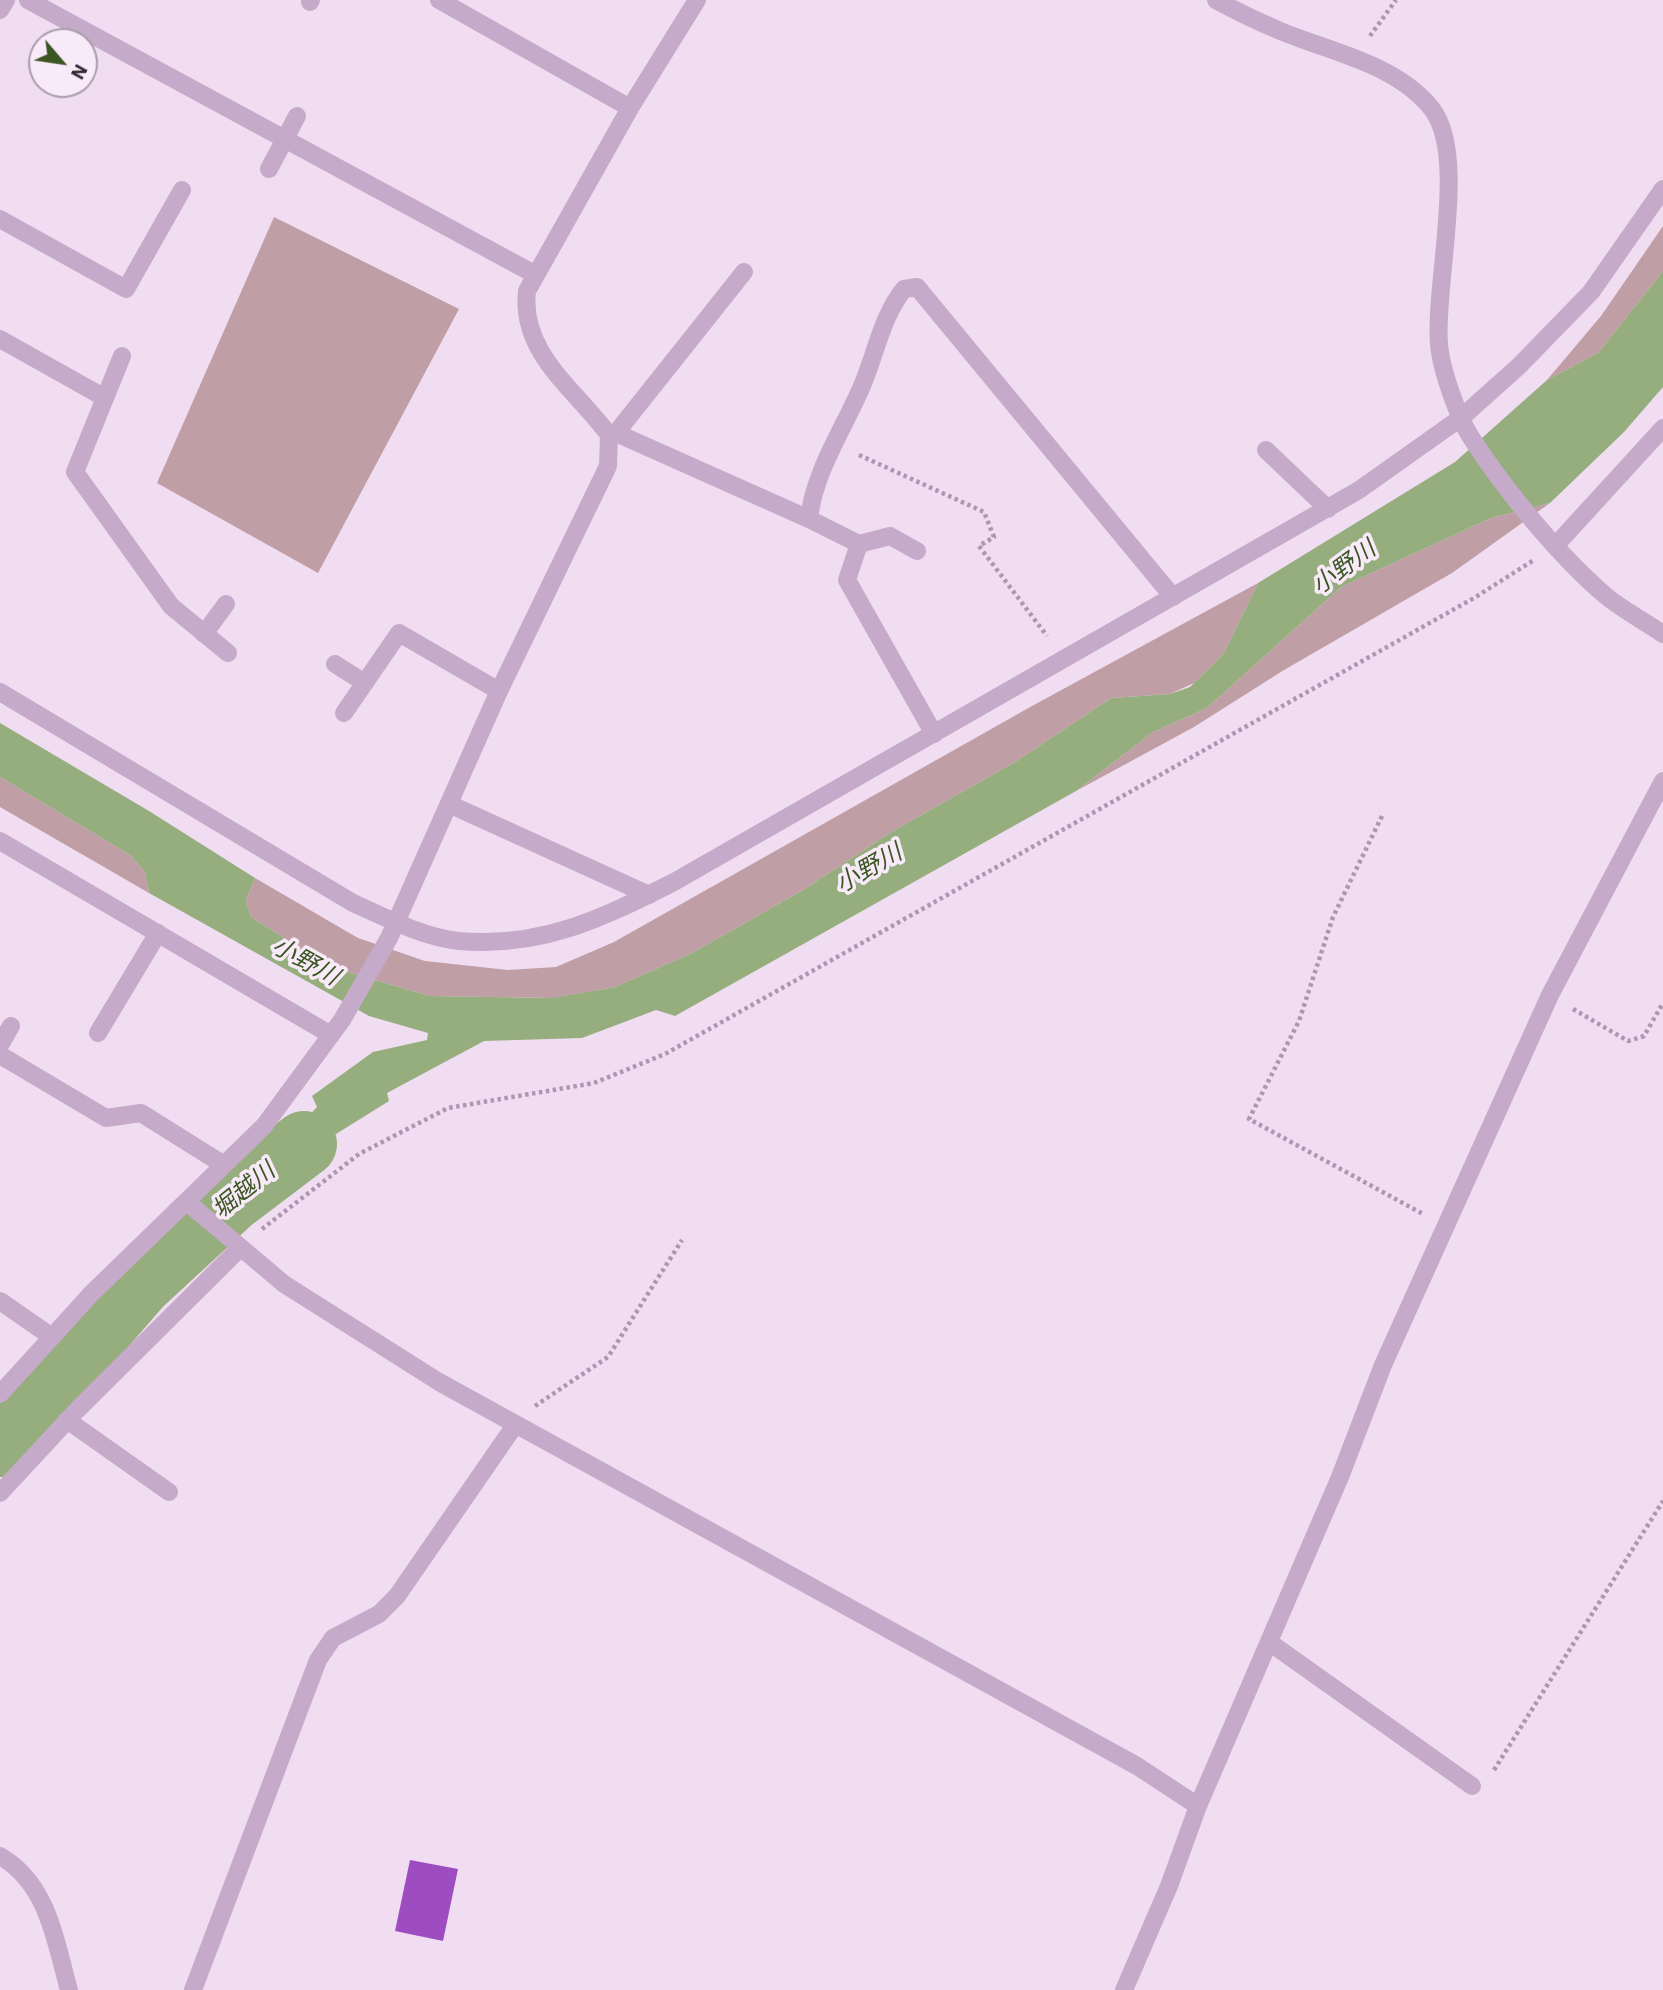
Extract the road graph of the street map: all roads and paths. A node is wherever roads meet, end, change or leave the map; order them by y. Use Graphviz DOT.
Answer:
graph roads {
  1 [pos="5,0"];
  2 [pos="28,0"];
  3 [pos="697,0"];
  4 [pos="1216,0"];
  5 [pos="1396,0"];
  6 [pos="450,3"];
  7 [pos="0,10"];
  8 [pos="1353,59"];
  9 [pos="630,108"];
  10 [pos="297,116"];
  11 [pos="284,139"];
  12 [pos="269,169"];
  13 [pos="1663,189"];
  14 [pos="182,190"];
  15 [pos="0,219"];
  16 [pos="744,272"];
  17 [pos="536,275"];
  18 [pos="0,339"];
  19 [pos="122,356"];
  20 [pos="105,398"];
  21 [pos="1462,417"];
  22 [pos="1663,428"];
  23 [pos="613,434"];
  24 [pos="834,444"];
  25 [pos="1266,450"];
  26 [pos="1328,509"];
  27 [pos="809,519"];
  28 [pos="1551,540"];
  29 [pos="859,544"];
  30 [pos="917,551"];
  31 [pos="1173,597"];
  32 [pos="226,604"];
  33 [pos="204,634"];
  34 [pos="1663,634"];
  35 [pos="228,653"];
  36 [pos="1065,659"];
  37 [pos="335,663"];
  38 [pos="365,683"];
  39 [pos="499,691"];
  40 [pos="0,692"];
  41 [pos="344,713"];
  42 [pos="934,734"];
  43 [pos="1663,781"];
  44 [pos="449,804"];
  45 [pos="1382,816"];
  46 [pos="0,841"];
  47 [pos="649,895"];
  48 [pos="393,930"];
  49 [pos="158,933"];
  50 [pos="1550,995"];
  51 [pos="1663,1003"];
  52 [pos="11,1026"];
  53 [pos="98,1033"];
  54 [pos="331,1035"];
  55 [pos="0,1045"];
  56 [pos="0,1055"];
  57 [pos="224,1165"];
  58 [pos="190,1205"];
  59 [pos="1446,1226"];
  60 [pos="682,1240"];
  61 [pos="236,1245"];
  62 [pos="0,1301"];
  63 [pos="52,1337"];
  64 [pos="0,1394"];
  65 [pos="67,1420"];
  66 [pos="515,1425"];
  67 [pos="169,1492"];
  68 [pos="0,1493"];
  69 [pos="1663,1501"];
  70 [pos="1269,1642"];
  71 [pos="1472,1786"];
  72 [pos="1198,1805"];
  73 [pos="0,1856"];
  74 [pos="69,1990"];
  75 [pos="193,1990"];
  76 [pos="1124,1990"];
  1 -- 7 [label="street"];
  2 -- 11 [label="street"];
  3 -- 9 [label="street"];
  4 -- 8 [label="street"];
  5 -- 8 [label="path"];
  6 -- 9 [label="street"];
  8 -- 21 [label="street"];
  9 -- 17 [label="street"];
  10 -- 11 [label="street"];
  11 -- 12 [label="street"];
  11 -- 17 [label="street"];
  13 -- 21 [label="street"];
  14 -- 15 [label="street"];
  16 -- 23 [label="street"];
  17 -- 23 [label="street"];
  18 -- 20 [label="street"];
  19 -- 20 [label="street"];
  20 -- 33 [label="street"];
  21 -- 26 [label="street"];
  21 -- 28 [label="street"];
  22 -- 28 [label="street"];
  23 -- 27 [label="street"];
  23 -- 39 [label="street"];
  24 -- 27 [label="street"];
  24 -- 31 [label="street"];
  24 -- 36 [label="path"];
  25 -- 26 [label="street"];
  26 -- 31 [label="street"];
  27 -- 29 [label="street"];
  28 -- 34 [label="street"];
  28 -- 61 [label="path"];
  29 -- 30 [label="street"];
  29 -- 42 [label="street"];
  31 -- 36 [label="street"];
  32 -- 33 [label="street"];
  33 -- 35 [label="street"];
  36 -- 42 [label="street"];
  37 -- 38 [label="street"];
  38 -- 39 [label="street"];
  38 -- 41 [label="street"];
  39 -- 44 [label="street"];
  40 -- 48 [label="street"];
  42 -- 47 [label="street"];
  43 -- 50 [label="street"];
  44 -- 47 [label="street"];
  44 -- 48 [label="street"];
  45 -- 59 [label="path"];
  46 -- 49 [label="street"];
  47 -- 48 [label="street"];
  48 -- 54 [label="street"];
  49 -- 53 [label="street"];
  49 -- 54 [label="street"];
  50 -- 51 [label="path"];
  50 -- 59 [label="street"];
  52 -- 55 [label="street"];
  54 -- 57 [label="street"];
  56 -- 57 [label="street"];
  57 -- 58 [label="street"];
  58 -- 61 [label="street"];
  58 -- 63 [label="street"];
  59 -- 70 [label="street"];
  60 -- 66 [label="path"];
  61 -- 65 [label="street"];
  61 -- 66 [label="street"];
  62 -- 63 [label="street"];
  63 -- 64 [label="street"];
  65 -- 67 [label="street"];
  65 -- 68 [label="street"];
  66 -- 72 [label="street"];
  66 -- 75 [label="street"];
  69 -- 71 [label="path"];
  70 -- 71 [label="street"];
  70 -- 72 [label="street"];
  72 -- 76 [label="street"];
  73 -- 74 [label="street"];
}
